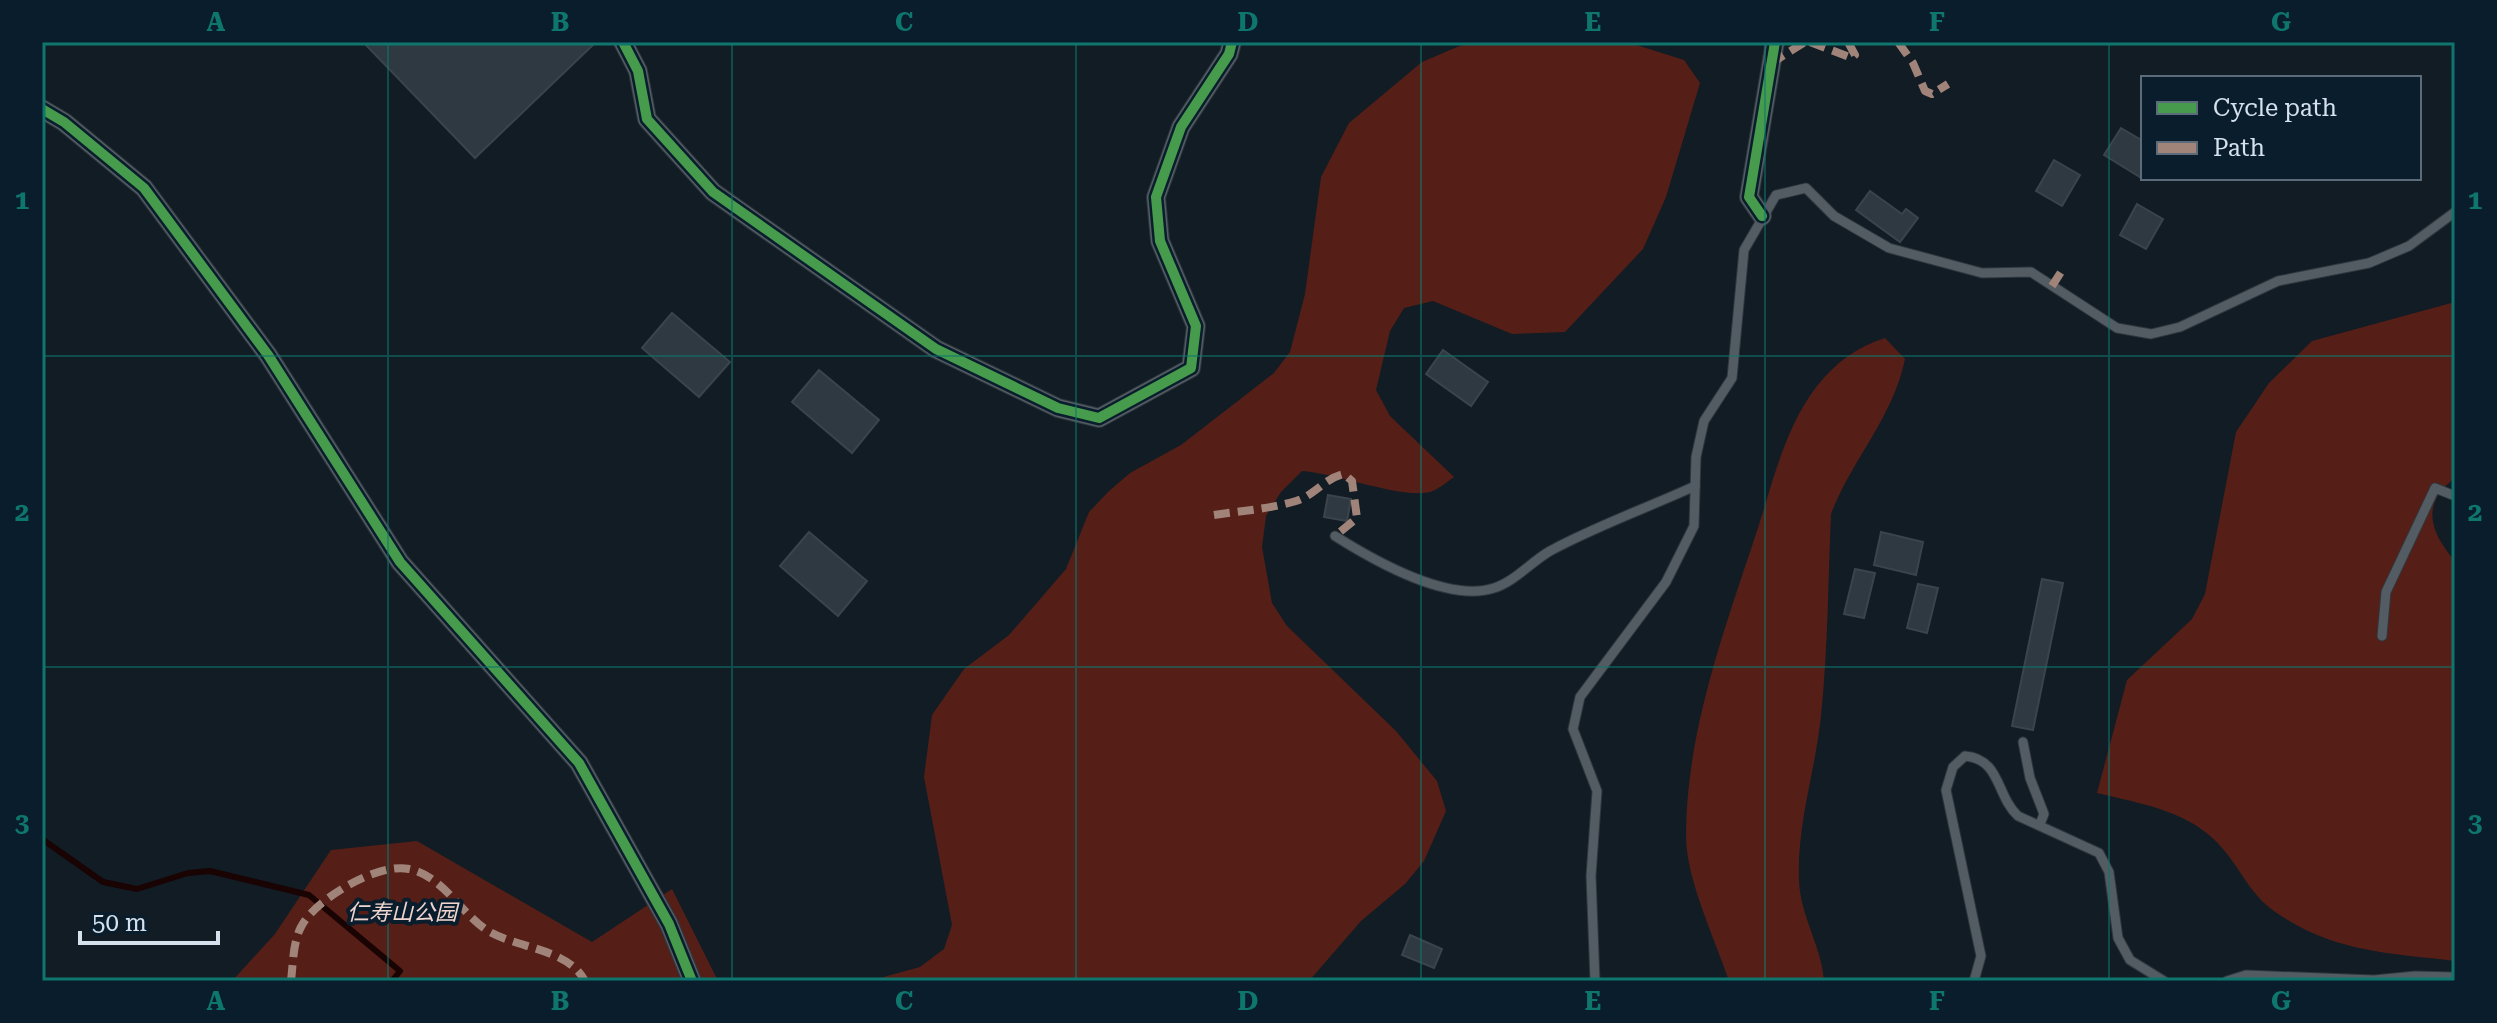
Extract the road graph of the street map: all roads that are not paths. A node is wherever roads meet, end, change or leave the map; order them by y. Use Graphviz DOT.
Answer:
graph roads {
  1 [pos="623,42"];
  2 [pos="1232,42"];
  3 [pos="1775,42"];
  4 [pos="42,109"];
  5 [pos="2455,212"];
  6 [pos="1762,216"];
  7 [pos="1695,486"];
  8 [pos="2455,496"];
  9 [pos="1335,536"];
  10 [pos="2382,636"];
  11 [pos="2023,742"];
  12 [pos="2040,824"];
  13 [pos="2455,977"];
  14 [pos="692,981"];
  15 [pos="1595,981"];
  16 [pos="1974,981"];
  17 [pos="2164,981"];
  18 [pos="2227,981"];
  1 -- 2 [label="street"];
  3 -- 6 [label="street"];
  4 -- 14 [label="street"];
  5 -- 6 [label="lane"];
  6 -- 7 [label="lane"];
  7 -- 9 [label="lane"];
  7 -- 15 [label="lane"];
  8 -- 10 [label="lane"];
  11 -- 12 [label="lane"];
  12 -- 16 [label="lane"];
  12 -- 17 [label="lane"];
  13 -- 18 [label="lane"];
}
